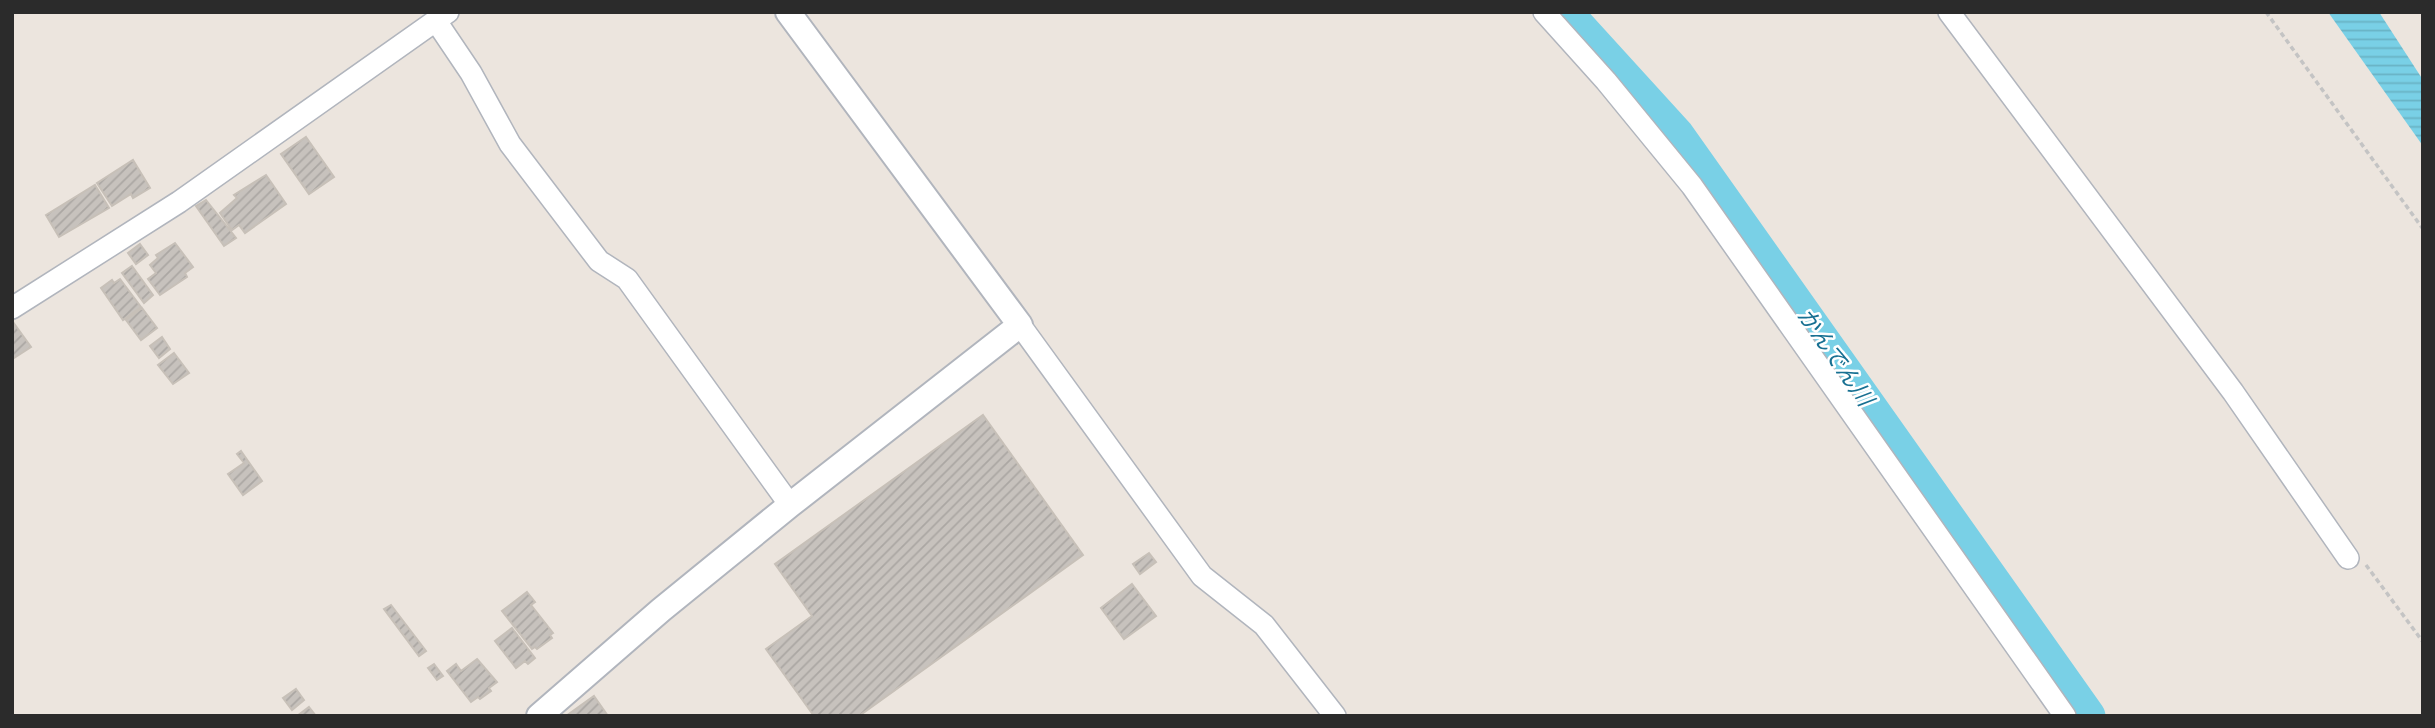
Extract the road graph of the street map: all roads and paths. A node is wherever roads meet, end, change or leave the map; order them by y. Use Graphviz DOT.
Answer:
graph roads {
  1 [pos="788,12"];
  2 [pos="1544,12"];
  3 [pos="1949,12"];
  4 [pos="2266,12"];
  5 [pos="442,17"];
  6 [pos="2423,229"];
  7 [pos="12,308"];
  8 [pos="1020,325"];
  9 [pos="790,505"];
  10 [pos="2348,558"];
  11 [pos="2423,642"];
  12 [pos="539,716"];
  13 [pos="1335,716"];
  14 [pos="2065,716"];
  1 -- 8 [label="street"];
  2 -- 14 [label="street"];
  3 -- 10 [label="street"];
  4 -- 6 [label="path"];
  5 -- 7 [label="street"];
  5 -- 9 [label="street"];
  8 -- 9 [label="street"];
  8 -- 13 [label="street"];
  9 -- 12 [label="street"];
  10 -- 11 [label="path"];
}
